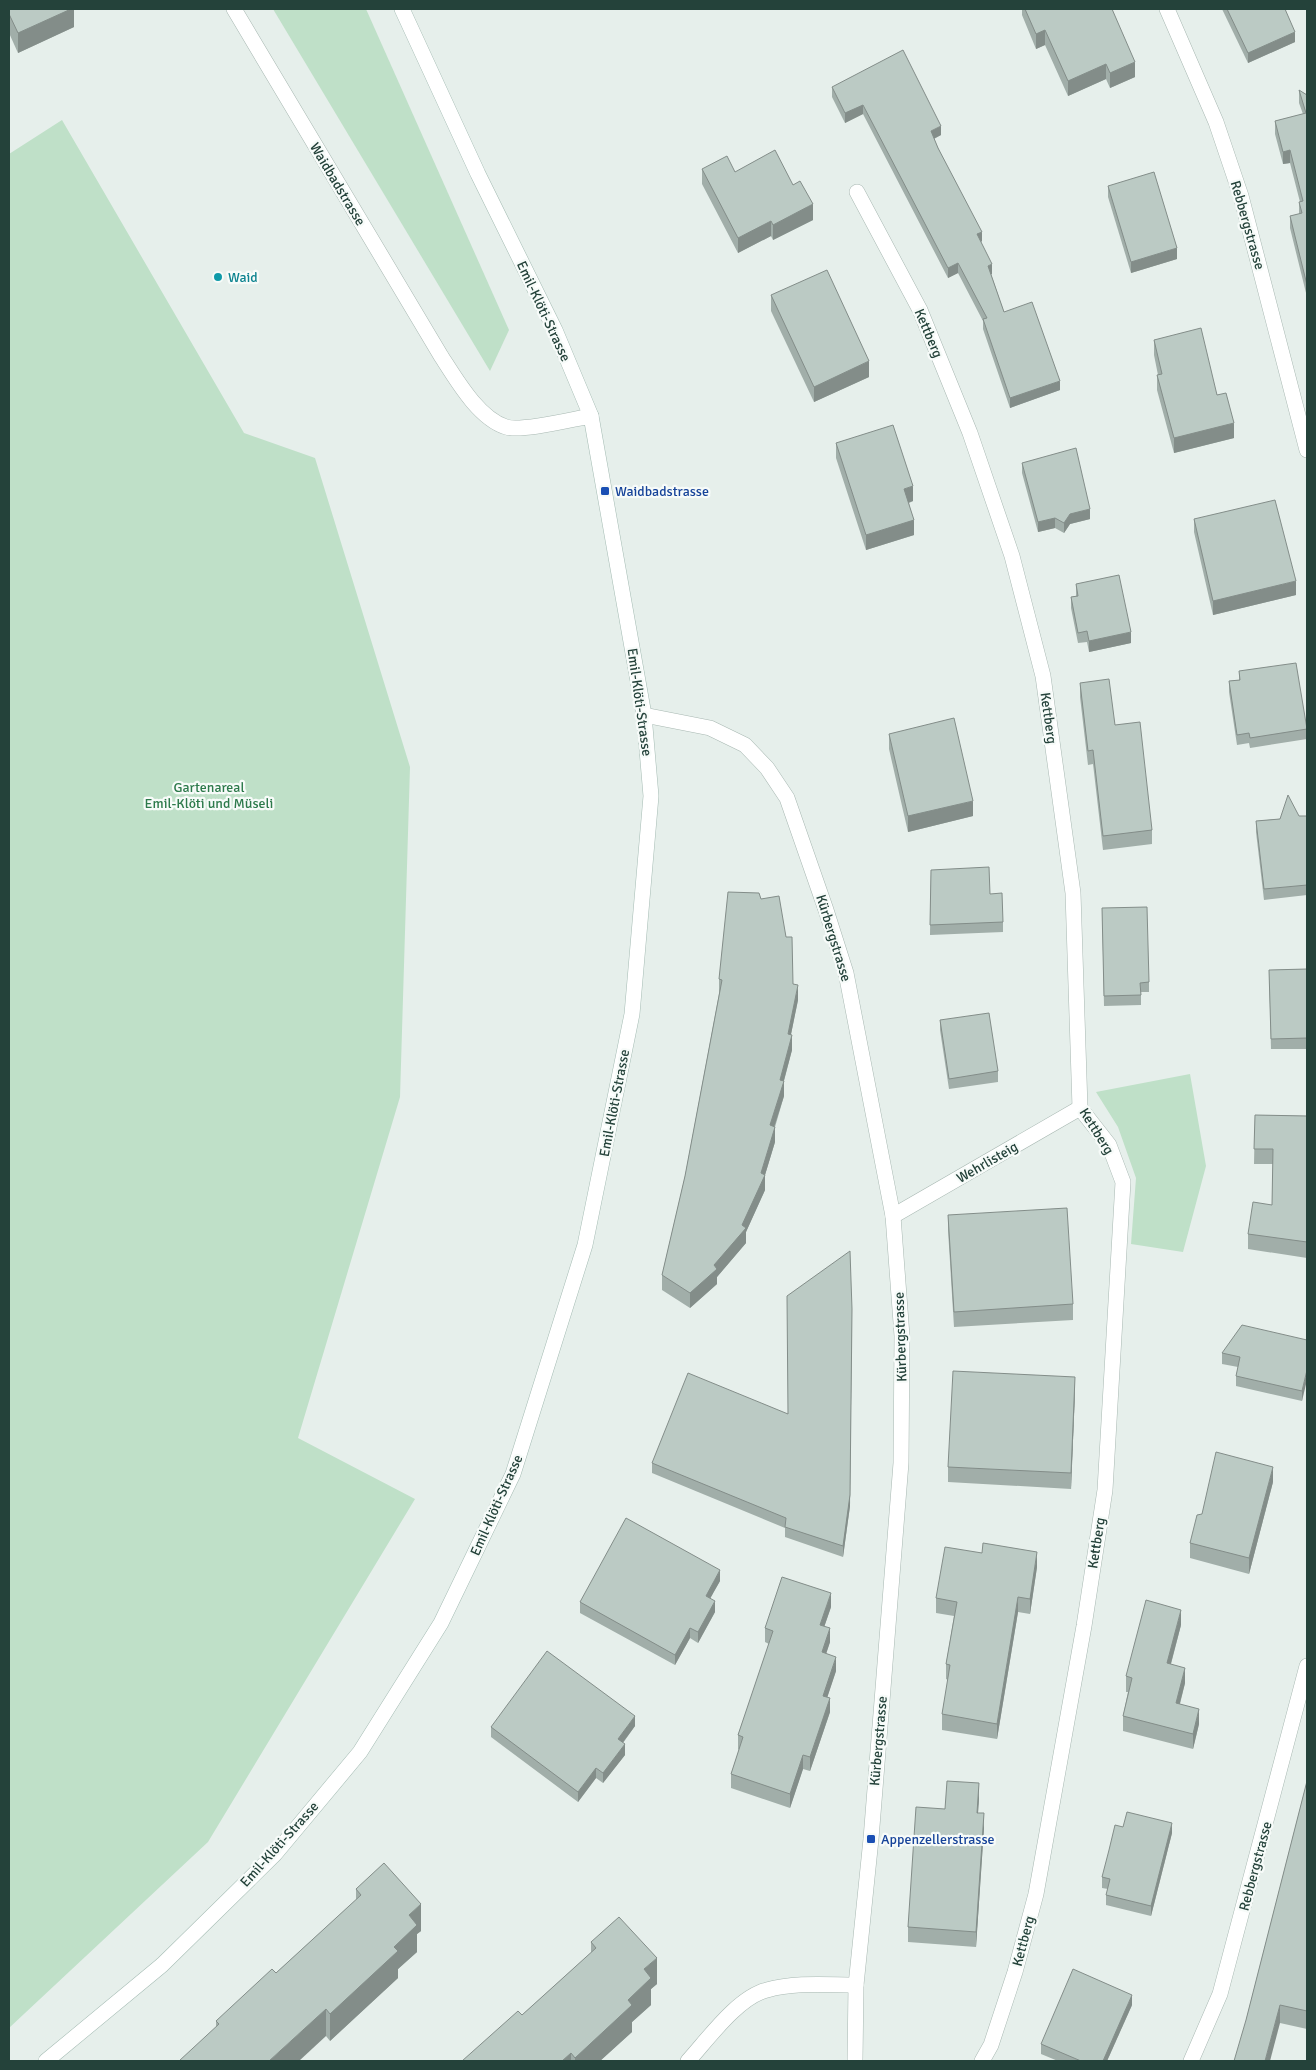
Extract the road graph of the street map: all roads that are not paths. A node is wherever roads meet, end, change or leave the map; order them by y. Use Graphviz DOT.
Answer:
graph roads {
  1 [pos="234,9"];
  2 [pos="402,9"];
  3 [pos="1167,9"];
  4 [pos="858,192"];
  5 [pos="591,416"];
  6 [pos="1307,450"];
  7 [pos="644,715"];
  8 [pos="1080,1108"];
  9 [pos="893,1216"];
  10 [pos="1307,1666"];
  11 [pos="856,1985"];
  12 [pos="46,2061"];
  13 [pos="688,2061"];
  14 [pos="855,2061"];
  15 [pos="982,2061"];
  16 [pos="1191,2061"];
  1 -- 5 [label="street, Waidbadstrasse"];
  2 -- 5 [label="street, Emil-Klöti-Strasse"];
  3 -- 6 [label="street, Rebbergstrasse"];
  4 -- 8 [label="street, Kettberg"];
  5 -- 7 [label="street, Emil-Klöti-Strasse"];
  7 -- 9 [label="street, Kürbergstrasse"];
  7 -- 12 [label="street, Emil-Klöti-Strasse"];
  8 -- 9 [label="street, Wehrlisteig"];
  8 -- 15 [label="street, Kettberg"];
  9 -- 11 [label="street, Kürbergstrasse"];
  10 -- 16 [label="street, Rebbergstrasse"];
  11 -- 13 [label="street"];
  11 -- 14 [label="street, Kürbergstrasse"];
}
